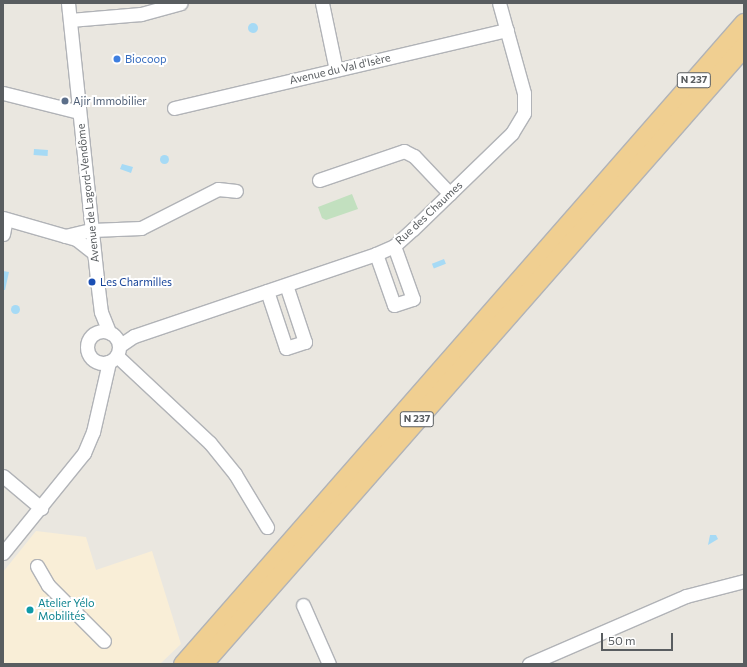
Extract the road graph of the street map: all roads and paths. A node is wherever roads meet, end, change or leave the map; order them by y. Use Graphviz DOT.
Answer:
graph roads {
  1 [pos="68,3"];
  2 [pos="181,3"];
  3 [pos="322,3"];
  4 [pos="500,3"];
  5 [pos="70,20"];
  6 [pos="744,23"];
  7 [pos="507,30"];
  8 [pos="744,46"];
  9 [pos="336,70"];
  10 [pos="3,93"];
  11 [pos="174,108"];
  12 [pos="79,112"];
  13 [pos="650,142"];
  14 [pos="626,168"];
  15 [pos="318,180"];
  16 [pos="236,191"];
  17 [pos="450,194"];
  18 [pos="5,218"];
  19 [pos="92,230"];
  20 [pos="3,234"];
  21 [pos="64,236"];
  22 [pos="394,246"];
  23 [pos="94,253"];
  24 [pos="376,254"];
  25 [pos="286,285"];
  26 [pos="267,291"];
  27 [pos="101,312"];
  28 [pos="96,333"];
  29 [pos="111,349"];
  30 [pos="3,476"];
  31 [pos="41,508"];
  32 [pos="267,526"];
  33 [pos="3,553"];
  34 [pos="36,566"];
  35 [pos="744,581"];
  36 [pos="303,605"];
  37 [pos="104,641"];
  38 [pos="199,646"];
  39 [pos="176,664"];
  40 [pos="183,664"];
  41 [pos="202,664"];
  42 [pos="329,664"];
  43 [pos="529,664"];
  1 -- 5 [label="street, Avenue de Lagord-Vendôme"];
  2 -- 5 [label="street"];
  3 -- 9 [label="street"];
  4 -- 7 [label="street, Rue des Chaumes"];
  5 -- 12 [label="street, Avenue de Lagord-Vendôme"];
  6 -- 13 [label="highway, N 237"];
  7 -- 9 [label="street, Avenue du Val d'Isère"];
  7 -- 17 [label="street, Rue des Chaumes"];
  8 -- 13 [label="highway, N 237"];
  9 -- 11 [label="street, Avenue du Val d'Isère"];
  10 -- 12 [label="street"];
  12 -- 19 [label="street, Avenue de Lagord-Vendôme"];
  13 -- 14 [label="highway, N 237"];
  14 -- 38 [label="highway, N 237"];
  14 -- 41 [label="highway, N 237"];
  15 -- 17 [label="street"];
  16 -- 19 [label="street"];
  17 -- 22 [label="street, Rue des Chaumes"];
  18 -- 20 [label="street"];
  18 -- 21 [label="street"];
  19 -- 21 [label="street"];
  19 -- 23 [label="street, Avenue de Lagord-Vendôme"];
  21 -- 23 [label="street"];
  22 -- 24 [label="street, Rue des Chaumes"];
  22 -- 24 [label="street"];
  23 -- 27 [label="street, Avenue de Lagord-Vendôme"];
  24 -- 25 [label="street, Rue des Chaumes"];
  25 -- 26 [label="street, Rue des Chaumes"];
  25 -- 26 [label="street"];
  26 -- 29 [label="street, Rue des Chaumes"];
  27 -- 28 [label="street, Avenue de Lagord-Vendôme"];
  27 -- 29 [label="street, Avenue de Lagord-Vendôme"];
  28 -- 29 [label="street"];
  28 -- 29 [label="street, Avenue de Lagord-Vendôme"];
  29 -- 31 [label="street"];
  29 -- 32 [label="street, Avenue de Lagord-Vendôme"];
  30 -- 31 [label="street"];
  31 -- 33 [label="street"];
  34 -- 37 [label="street"];
  35 -- 43 [label="street"];
  36 -- 42 [label="street"];
  38 -- 39 [label="highway"];
  38 -- 40 [label="highway, N 237"];
}
